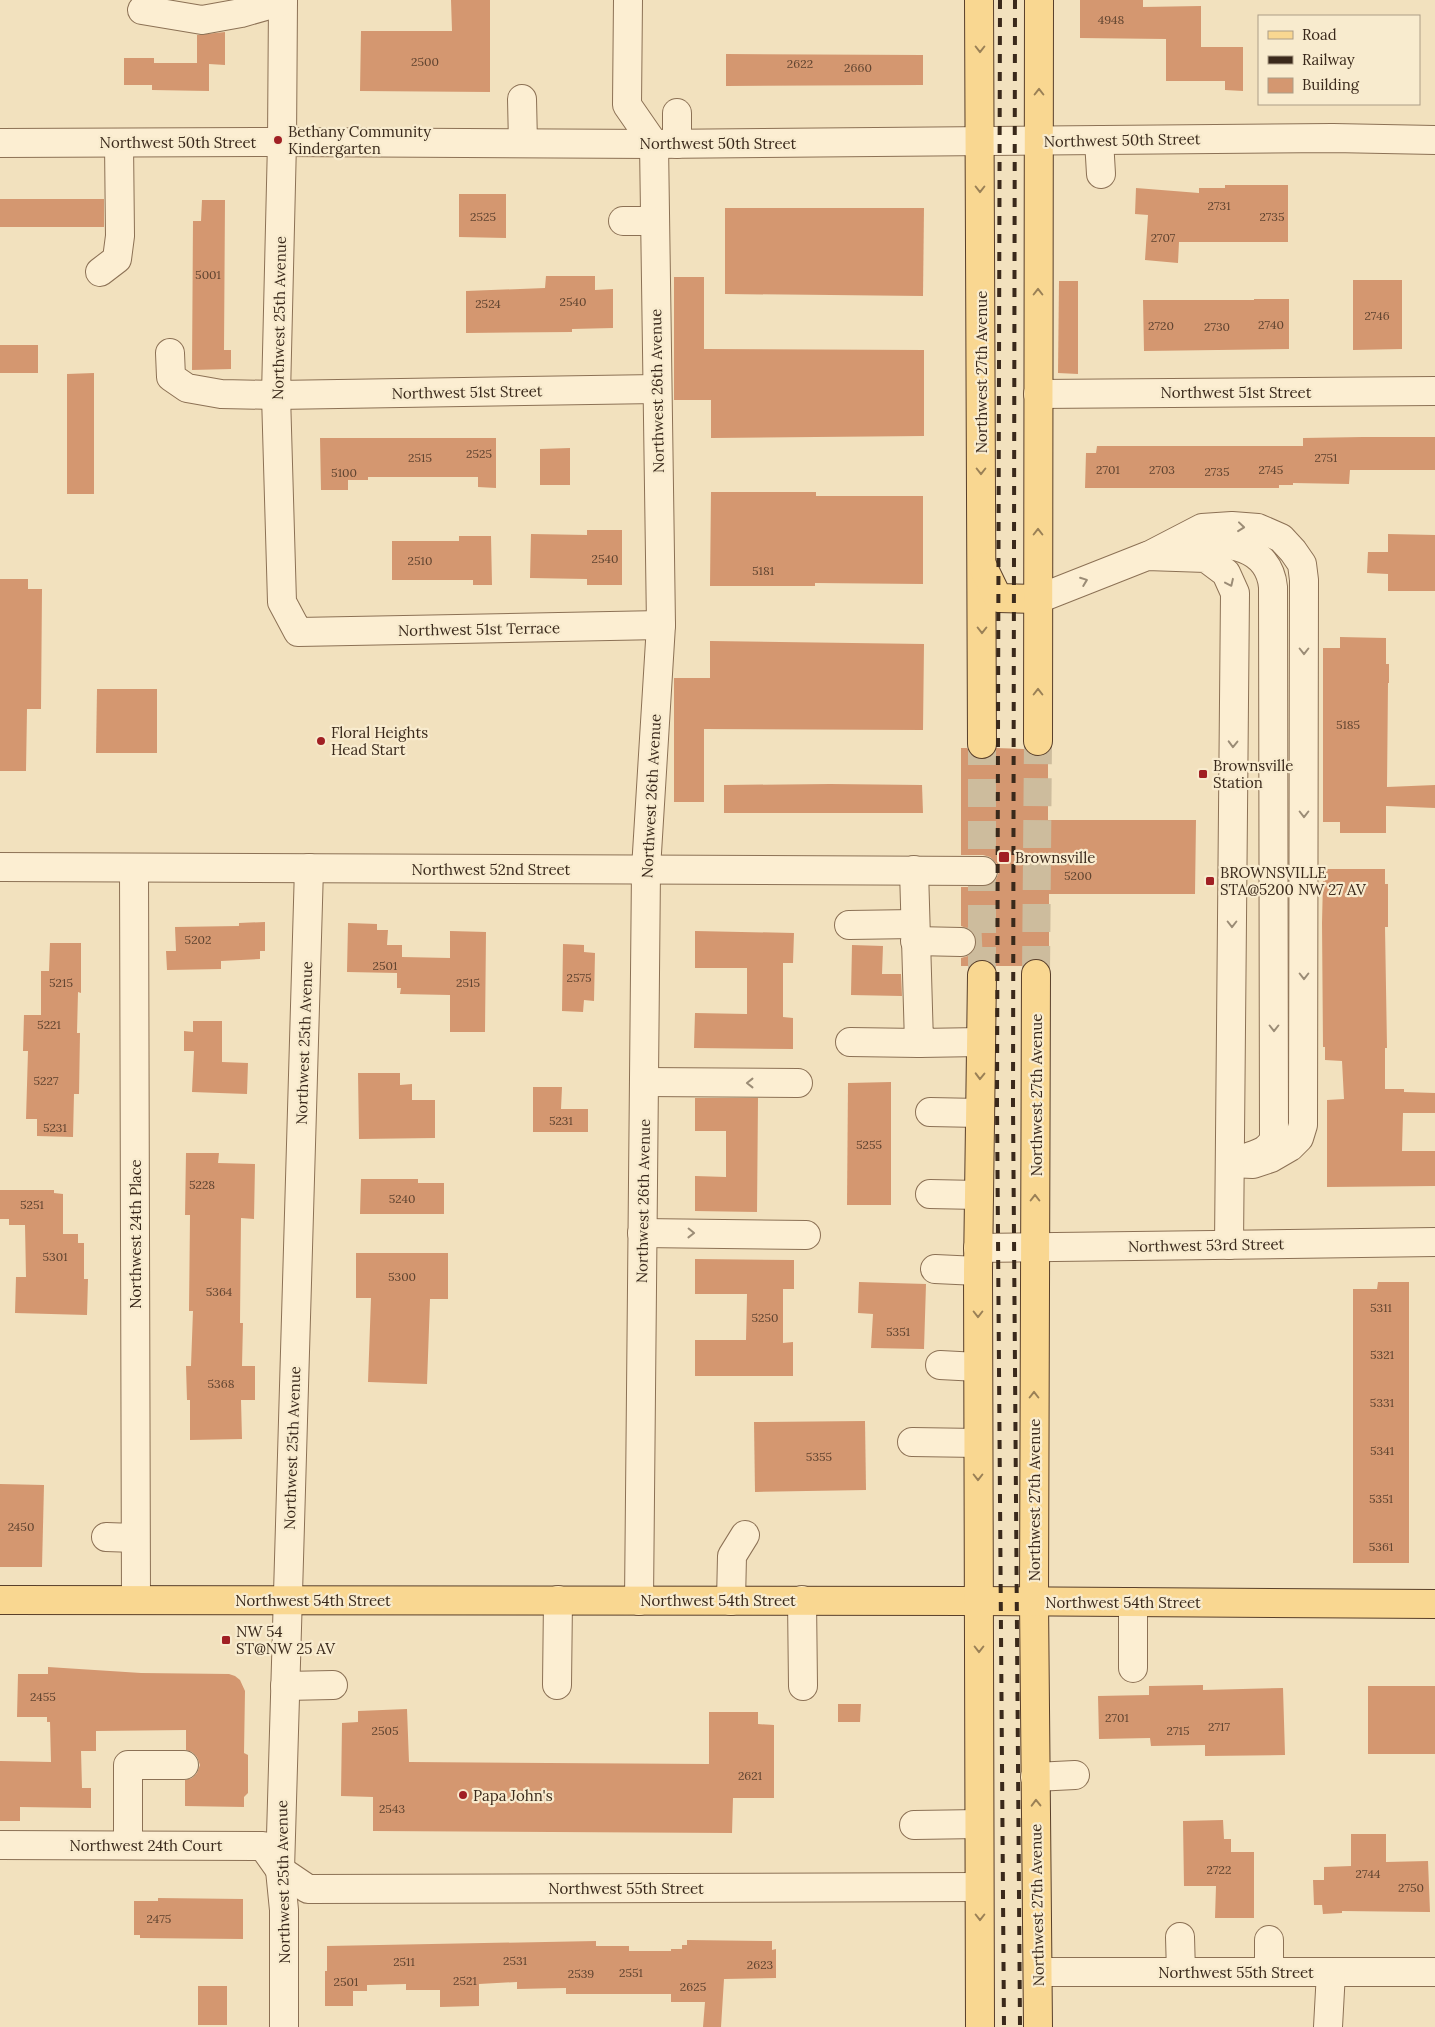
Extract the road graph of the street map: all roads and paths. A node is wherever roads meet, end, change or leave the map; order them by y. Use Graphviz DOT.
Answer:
graph roads {
  1 [pos="628,0"];
  2 [pos="980,0"];
  3 [pos="1039,0"];
  4 [pos="283,1"];
  5 [pos="142,10"];
  6 [pos="522,100"];
  7 [pos="677,113"];
  8 [pos="1039,140"];
  9 [pos="1099,140"];
  10 [pos="1435,140"];
  11 [pos="980,141"];
  12 [pos="282,142"];
  13 [pos="0,143"];
  14 [pos="119,143"];
  15 [pos="523,143"];
  16 [pos="666,144"];
  17 [pos="1101,174"];
  18 [pos="622,221"];
  19 [pos="655,221"];
  20 [pos="100,272"];
  21 [pos="170,353"];
  22 [pos="657,389"];
  23 [pos="1435,391"];
  24 [pos="1038,394"];
  25 [pos="276,396"];
  26 [pos="1147,556"];
  27 [pos="982,564"];
  28 [pos="1038,599"];
  29 [pos="661,625"];
  30 [pos="298,632"];
  31 [pos="1038,741"];
  32 [pos="982,744"];
  33 [pos="0,867"];
  34 [pos="134,868"];
  35 [pos="309,868"];
  36 [pos="646,869"];
  37 [pos="914,870"];
  38 [pos="983,871"];
  39 [pos="849,925"];
  40 [pos="915,932"];
  41 [pos="961,942"];
  42 [pos="1036,974"];
  43 [pos="982,975"];
  44 [pos="850,1042"];
  45 [pos="981,1042"];
  46 [pos="919,1043"];
  47 [pos="644,1082"];
  48 [pos="798,1083"];
  49 [pos="930,1112"];
  50 [pos="979,1113"];
  51 [pos="1230,1163"];
  52 [pos="930,1194"];
  53 [pos="978,1195"];
  54 [pos="642,1232"];
  55 [pos="806,1235"];
  56 [pos="1435,1242"];
  57 [pos="1229,1245"];
  58 [pos="1035,1247"];
  59 [pos="978,1259"];
  60 [pos="935,1269"];
  61 [pos="940,1365"];
  62 [pos="978,1367"];
  63 [pos="912,1442"];
  64 [pos="978,1443"];
  65 [pos="745,1535"];
  66 [pos="106,1537"];
  67 [pos="135,1538"];
  68 [pos="0,1600"];
  69 [pos="136,1600"];
  70 [pos="288,1600"];
  71 [pos="558,1600"];
  72 [pos="639,1600"];
  73 [pos="802,1600"];
  74 [pos="731,1601"];
  75 [pos="979,1601"];
  76 [pos="1034,1601"];
  77 [pos="1133,1602"];
  78 [pos="1435,1604"];
  79 [pos="1132,1668"];
  80 [pos="333,1685"];
  81 [pos="558,1685"];
  82 [pos="285,1686"];
  83 [pos="803,1686"];
  84 [pos="184,1765"];
  85 [pos="1075,1775"];
  86 [pos="1036,1777"];
  87 [pos="979,1824"];
  88 [pos="914,1825"];
  89 [pos="0,1845"];
  90 [pos="128,1845"];
  91 [pos="280,1870"];
  92 [pos="979,1887"];
  93 [pos="1180,1937"];
  94 [pos="1269,1940"];
  95 [pos="1038,1972"];
  96 [pos="1180,1972"];
  97 [pos="1269,1972"];
  98 [pos="1331,1972"];
  99 [pos="1435,1972"];
  100 [pos="284,2027"];
  101 [pos="980,2027"];
  102 [pos="1038,2027"];
  103 [pos="1328,2027"];
  1 -- 16 [label="street"];
  2 -- 11 [label="main road, Northwest 27th Avenue, one-way"];
  8 -- 3 [label="main road, one-way"];
  4 -- 5 [label="street"];
  4 -- 12 [label="street, Northwest 25th Avenue"];
  6 -- 15 [label="street"];
  7 -- 16 [label="street, Northwest 26th Avenue"];
  8 -- 9 [label="street, Northwest 50th Street"];
  8 -- 11 [label="street, Northwest 50th Street"];
  24 -- 8 [label="main road, one-way"];
  9 -- 10 [label="street, Northwest 50th Street"];
  9 -- 17 [label="street"];
  11 -- 16 [label="street, Northwest 50th Street"];
  11 -- 27 [label="main road, Northwest 27th Avenue, one-way"];
  12 -- 14 [label="street, Northwest 50th Street"];
  12 -- 15 [label="street, Northwest 50th Street"];
  12 -- 25 [label="street, Northwest 25th Avenue"];
  13 -- 14 [label="street, Northwest 50th Street"];
  14 -- 20 [label="street"];
  15 -- 16 [label="street, Northwest 50th Street"];
  16 -- 19 [label="street, Northwest 26th Avenue"];
  18 -- 19 [label="street"];
  19 -- 22 [label="street, Northwest 26th Avenue"];
  21 -- 25 [label="street, Northwest 51st Street"];
  22 -- 25 [label="street, Northwest 51st Street"];
  22 -- 29 [label="street, Northwest 26th Avenue"];
  23 -- 24 [label="street, Northwest 51st Street"];
  28 -- 24 [label="main road, one-way"];
  25 -- 30 [label="street, Northwest 25th Avenue"];
  28 -- 26 [label="street, one-way"];
  26 -- 51 [label="street, one-way"];
  26 -- 51 [label="street, one-way"];
  27 -- 28 [label="main road"];
  27 -- 32 [label="main road, Northwest 27th Avenue, one-way"];
  31 -- 28 [label="main road, one-way"];
  29 -- 30 [label="street, Northwest 51st Terrace"];
  29 -- 36 [label="street, Northwest 26th Avenue"];
  33 -- 34 [label="street, Northwest 52nd Street"];
  34 -- 35 [label="street, Northwest 52nd Street"];
  34 -- 67 [label="street, Northwest 24th Place"];
  35 -- 36 [label="street, Northwest 52nd Street"];
  35 -- 70 [label="street, Northwest 25th Avenue"];
  36 -- 37 [label="street, Northwest 52nd Street"];
  36 -- 47 [label="street, Northwest 26th Avenue"];
  37 -- 38 [label="street, Northwest 52nd Street"];
  37 -- 40 [label="street"];
  39 -- 40 [label="street"];
  40 -- 41 [label="street"];
  40 -- 46 [label="street"];
  58 -- 42 [label="main road, Northwest 27th Avenue, one-way"];
  43 -- 45 [label="main road"];
  44 -- 46 [label="street"];
  45 -- 46 [label="street"];
  45 -- 50 [label="main road, one-way"];
  48 -- 47 [label="street, one-way"];
  47 -- 54 [label="street, Northwest 26th Avenue"];
  49 -- 50 [label="street"];
  50 -- 53 [label="main road"];
  51 -- 57 [label="street"];
  52 -- 53 [label="street"];
  53 -- 59 [label="main road"];
  54 -- 55 [label="street, one-way"];
  54 -- 72 [label="street, Northwest 26th Avenue"];
  56 -- 57 [label="street, Northwest 53rd Street"];
  57 -- 58 [label="street, Northwest 53rd Street"];
  58 -- 59 [label="street, Northwest 53rd Street"];
  76 -- 58 [label="main road, Northwest 27th Avenue, one-way"];
  59 -- 60 [label="street, Northwest 53rd Street"];
  59 -- 62 [label="main road, one-way"];
  61 -- 62 [label="street"];
  62 -- 64 [label="main road"];
  63 -- 64 [label="street"];
  64 -- 75 [label="main road, one-way"];
  65 -- 74 [label="street"];
  66 -- 67 [label="street"];
  67 -- 69 [label="street, Northwest 24th Place"];
  68 -- 69 [label="main road, Northwest 54th Street"];
  69 -- 70 [label="main road, Northwest 54th Street"];
  70 -- 71 [label="main road, Northwest 54th Street"];
  70 -- 82 [label="street, Northwest 25th Avenue"];
  71 -- 72 [label="main road, Northwest 54th Street"];
  71 -- 81 [label="street"];
  72 -- 74 [label="main road, Northwest 54th Street"];
  73 -- 74 [label="main road, Northwest 54th Street"];
  73 -- 75 [label="main road, Northwest 54th Street"];
  73 -- 83 [label="street"];
  75 -- 76 [label="main road, Northwest 54th Street"];
  75 -- 87 [label="main road, one-way"];
  76 -- 77 [label="main road, Northwest 54th Street"];
  76 -- 86 [label="main road, Northwest 27th Avenue"];
  77 -- 78 [label="main road, Northwest 54th Street"];
  77 -- 79 [label="street"];
  80 -- 82 [label="street"];
  82 -- 91 [label="street, Northwest 25th Avenue"];
  84 -- 90 [label="street"];
  85 -- 86 [label="street"];
  95 -- 86 [label="main road, Northwest 27th Avenue, one-way"];
  87 -- 88 [label="street"];
  87 -- 92 [label="main road"];
  89 -- 90 [label="street, Northwest 24th Court"];
  90 -- 91 [label="street, Northwest 24th Court"];
  91 -- 92 [label="street, Northwest 55th Street"];
  91 -- 100 [label="street, Northwest 25th Avenue"];
  92 -- 101 [label="main road, one-way"];
  93 -- 96 [label="street"];
  94 -- 97 [label="street"];
  95 -- 96 [label="street, Northwest 55th Street"];
  95 -- 102 [label="main road, Northwest 27th Avenue"];
  96 -- 97 [label="street, Northwest 55th Street"];
  97 -- 98 [label="street, Northwest 55th Street"];
  98 -- 99 [label="street, Northwest 55th Street"];
  98 -- 103 [label="street"];
}
